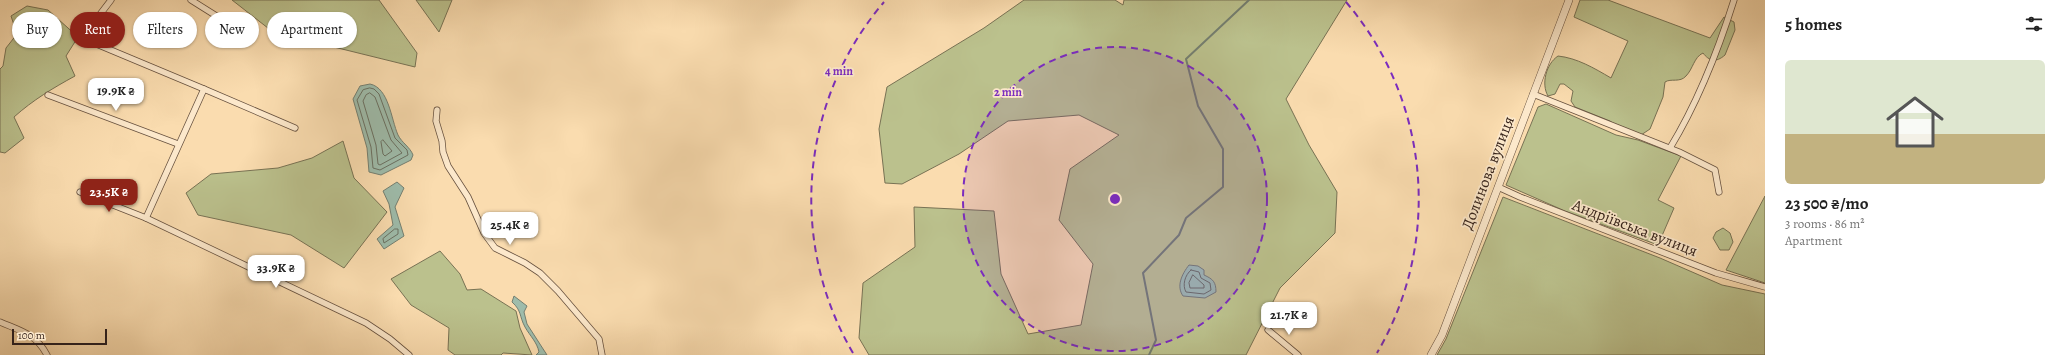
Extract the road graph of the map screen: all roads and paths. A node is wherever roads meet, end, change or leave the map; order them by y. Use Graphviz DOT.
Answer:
graph roads {
  1 [pos="111,0"];
  2 [pos="191,0"];
  3 [pos="1569,0"];
  4 [pos="1734,0"];
  5 [pos="210,12"];
  6 [pos="204,89"];
  7 [pos="1534,94"];
  8 [pos="48,95"];
  9 [pos="437,110"];
  10 [pos="295,128"];
  11 [pos="178,144"];
  12 [pos="1670,148"];
  13 [pos="1498,187"];
  14 [pos="80,192"];
  15 [pos="1719,192"];
  16 [pos="146,218"];
  17 [pos="1765,287"];
  18 [pos="0,322"];
  19 [pos="1268,330"];
  20 [pos="47,355"];
  21 [pos="409,355"];
  22 [pos="602,355"];
  23 [pos="1298,355"];
  24 [pos="1431,355"];
  1 -- 6 [label="street"];
  2 -- 5 [label="street"];
  3 -- 7 [label="street, Долинова вулиця"];
  4 -- 12 [label="street"];
  6 -- 10 [label="street"];
  6 -- 11 [label="street"];
  7 -- 12 [label="street"];
  7 -- 13 [label="street, Долинова вулиця"];
  8 -- 11 [label="street"];
  9 -- 22 [label="street"];
  11 -- 16 [label="street"];
  12 -- 15 [label="street"];
  13 -- 17 [label="street, Андріївська вулиця"];
  13 -- 24 [label="street, Долинова вулиця"];
  14 -- 16 [label="street"];
  16 -- 21 [label="street"];
  18 -- 20 [label="street"];
  19 -- 23 [label="street"];
}
